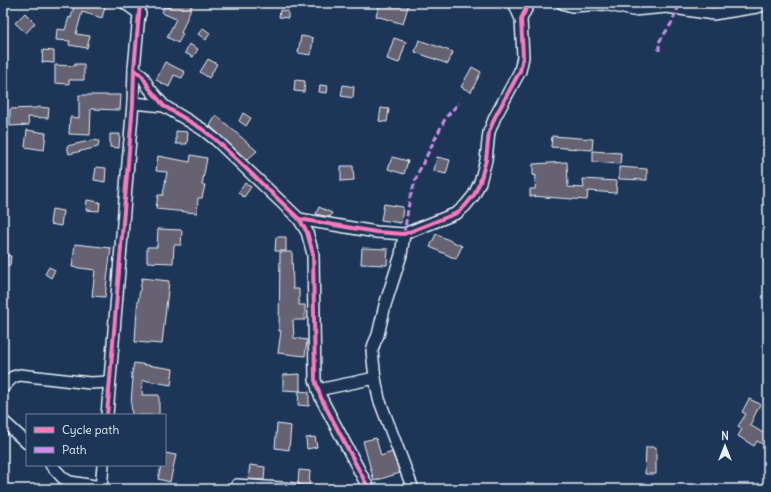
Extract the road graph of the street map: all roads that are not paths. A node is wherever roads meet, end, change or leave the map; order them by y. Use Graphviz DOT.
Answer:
graph roads {
  1 [pos="125,3"];
  2 [pos="514,3"];
  3 [pos="529,3"];
  4 [pos="562,3"];
  5 [pos="768,4"];
  6 [pos="140,8"];
  7 [pos="521,19"];
  8 [pos="134,69"];
  9 [pos="133,103"];
  10 [pos="164,106"];
  11 [pos="299,219"];
  12 [pos="404,234"];
  13 [pos="375,378"];
  14 [pos="109,382"];
  15 [pos="3,387"];
  16 [pos="318,390"];
  17 [pos="107,414"];
  18 [pos="3,421"];
  19 [pos="26,442"];
  20 [pos="52,466"];
  21 [pos="103,466"];
  22 [pos="237,485"];
  23 [pos="101,488"];
  24 [pos="295,489"];
  25 [pos="369,489"];
  26 [pos="413,489"];
  1 -- 6 [label="street"];
  2 -- 7 [label="street"];
  3 -- 7 [label="street"];
  4 -- 5 [label="street"];
  6 -- 8 [label="street"];
  7 -- 12 [label="street"];
  8 -- 9 [label="street"];
  8 -- 10 [label="street"];
  9 -- 10 [label="street"];
  9 -- 14 [label="street"];
  10 -- 11 [label="street"];
  11 -- 12 [label="street"];
  11 -- 16 [label="street"];
  12 -- 13 [label="street"];
  13 -- 16 [label="street"];
  13 -- 26 [label="street"];
  14 -- 15 [label="street"];
  14 -- 17 [label="street"];
  16 -- 25 [label="street"];
  18 -- 19 [label="street"];
  20 -- 23 [label="street"];
  21 -- 23 [label="street"];
  22 -- 24 [label="street"];
}
